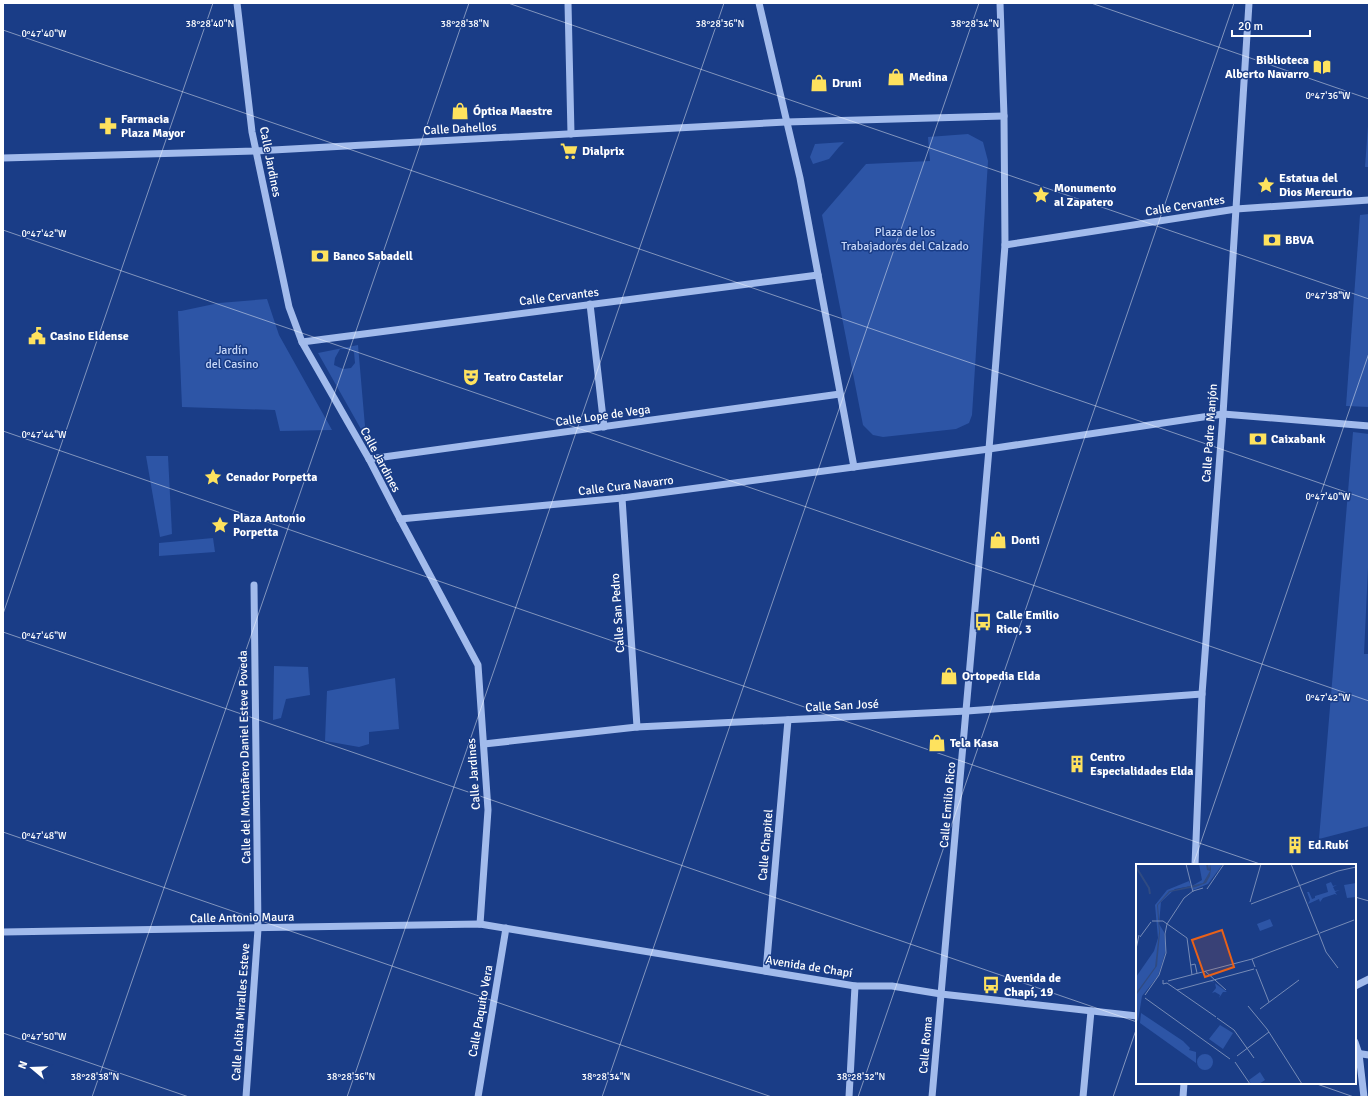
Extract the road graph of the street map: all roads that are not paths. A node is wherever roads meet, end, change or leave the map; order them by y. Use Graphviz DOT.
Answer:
graph roads {
  1 [pos="237,3"];
  2 [pos="568,3"];
  3 [pos="759,3"];
  4 [pos="1000,3"];
  5 [pos="1249,3"];
  6 [pos="1004,116"];
  7 [pos="786,122"];
  8 [pos="571,134"];
  9 [pos="255,151"];
  10 [pos="3,158"];
  11 [pos="1369,200"];
  12 [pos="1236,209"];
  13 [pos="1005,245"];
  14 [pos="818,275"];
  15 [pos="590,304"];
  16 [pos="302,342"];
  17 [pos="840,394"];
  18 [pos="1222,414"];
  19 [pos="1369,426"];
  20 [pos="604,427"];
  21 [pos="990,449"];
  22 [pos="369,459"];
  23 [pos="854,467"];
  24 [pos="622,498"];
  25 [pos="400,519"];
  26 [pos="254,585"];
  27 [pos="1202,694"];
  28 [pos="967,711"];
  29 [pos="788,720"];
  30 [pos="637,727"];
  31 [pos="484,744"];
  32 [pos="1194,864"];
  33 [pos="480,924"];
  34 [pos="506,928"];
  35 [pos="258,929"];
  36 [pos="3,932"];
  37 [pos="766,971"];
  38 [pos="1369,979"];
  39 [pos="855,986"];
  40 [pos="1356,986"];
  41 [pos="941,994"];
  42 [pos="1092,1011"];
  43 [pos="1136,1016"];
  44 [pos="1357,1054"];
  45 [pos="1369,1054"];
  46 [pos="1184,1084"];
  47 [pos="246,1097"];
  48 [pos="478,1097"];
  49 [pos="849,1097"];
  50 [pos="932,1097"];
  51 [pos="1083,1097"];
  52 [pos="1183,1097"];
  53 [pos="1364,1097"];
  1 -- 9 [label="street, Calle Jardines"];
  2 -- 8 [label="street"];
  3 -- 7 [label="street"];
  4 -- 6 [label="street"];
  5 -- 12 [label="street, Calle Padre Manjón"];
  6 -- 7 [label="street"];
  6 -- 13 [label="street"];
  7 -- 8 [label="street, Calle Dahellos"];
  7 -- 14 [label="street"];
  8 -- 9 [label="street, Calle Dahellos"];
  9 -- 10 [label="street, Calle Dahellos"];
  9 -- 16 [label="street, Calle Jardines"];
  11 -- 12 [label="street, Calle Cervantes"];
  12 -- 13 [label="street, Calle Cervantes"];
  12 -- 18 [label="street, Calle Padre Manjón"];
  13 -- 21 [label="street"];
  14 -- 15 [label="street, Calle Cervantes"];
  14 -- 17 [label="street"];
  15 -- 16 [label="street, Calle Cervantes"];
  15 -- 20 [label="street"];
  16 -- 22 [label="street, Calle Jardines"];
  17 -- 20 [label="street, Calle Lope de Vega"];
  17 -- 23 [label="street"];
  18 -- 19 [label="street"];
  18 -- 21 [label="street"];
  18 -- 27 [label="street, Calle Padre Manjón"];
  20 -- 22 [label="street, Calle Lope de Vega"];
  21 -- 23 [label="street"];
  21 -- 28 [label="street, Calle Emilio Rico"];
  22 -- 25 [label="street, Calle Jardines"];
  23 -- 24 [label="street, Calle Cura Navarro"];
  24 -- 25 [label="street, Calle Cura Navarro"];
  24 -- 30 [label="street, Calle San Pedro"];
  25 -- 31 [label="street, Calle Jardines"];
  26 -- 35 [label="street, Calle del Montañero Daniel Esteve Poveda"];
  27 -- 28 [label="street, Calle San José"];
  27 -- 32 [label="street, Calle Padre Manjón"];
  28 -- 29 [label="street, Calle San José"];
  28 -- 41 [label="street, Calle Emilio Rico"];
  29 -- 30 [label="street, Calle San José"];
  29 -- 37 [label="street, Calle Chapitel"];
  30 -- 31 [label="street, Calle San José"];
  31 -- 33 [label="street, Calle Jardines"];
  33 -- 34 [label="street, Avenida de Chapí"];
  33 -- 35 [label="street, Calle Antonio Maura"];
  34 -- 37 [label="street, Avenida de Chapí"];
  34 -- 48 [label="street, Calle Paquito Vera"];
  35 -- 36 [label="street, Calle Antonio Maura"];
  35 -- 47 [label="street, Calle Lolita Miralles Esteve"];
  37 -- 39 [label="street, Avenida de Chapí"];
  38 -- 40 [label="street"];
  39 -- 41 [label="street, Avenida de Chapí"];
  39 -- 49 [label="street"];
  41 -- 42 [label="street, Avenida de Chapí"];
  41 -- 50 [label="street, Calle Roma"];
  42 -- 43 [label="street, Avenida de Chapí"];
  42 -- 51 [label="street"];
  44 -- 45 [label="street"];
  44 -- 53 [label="street"];
  46 -- 52 [label="street"];
}
